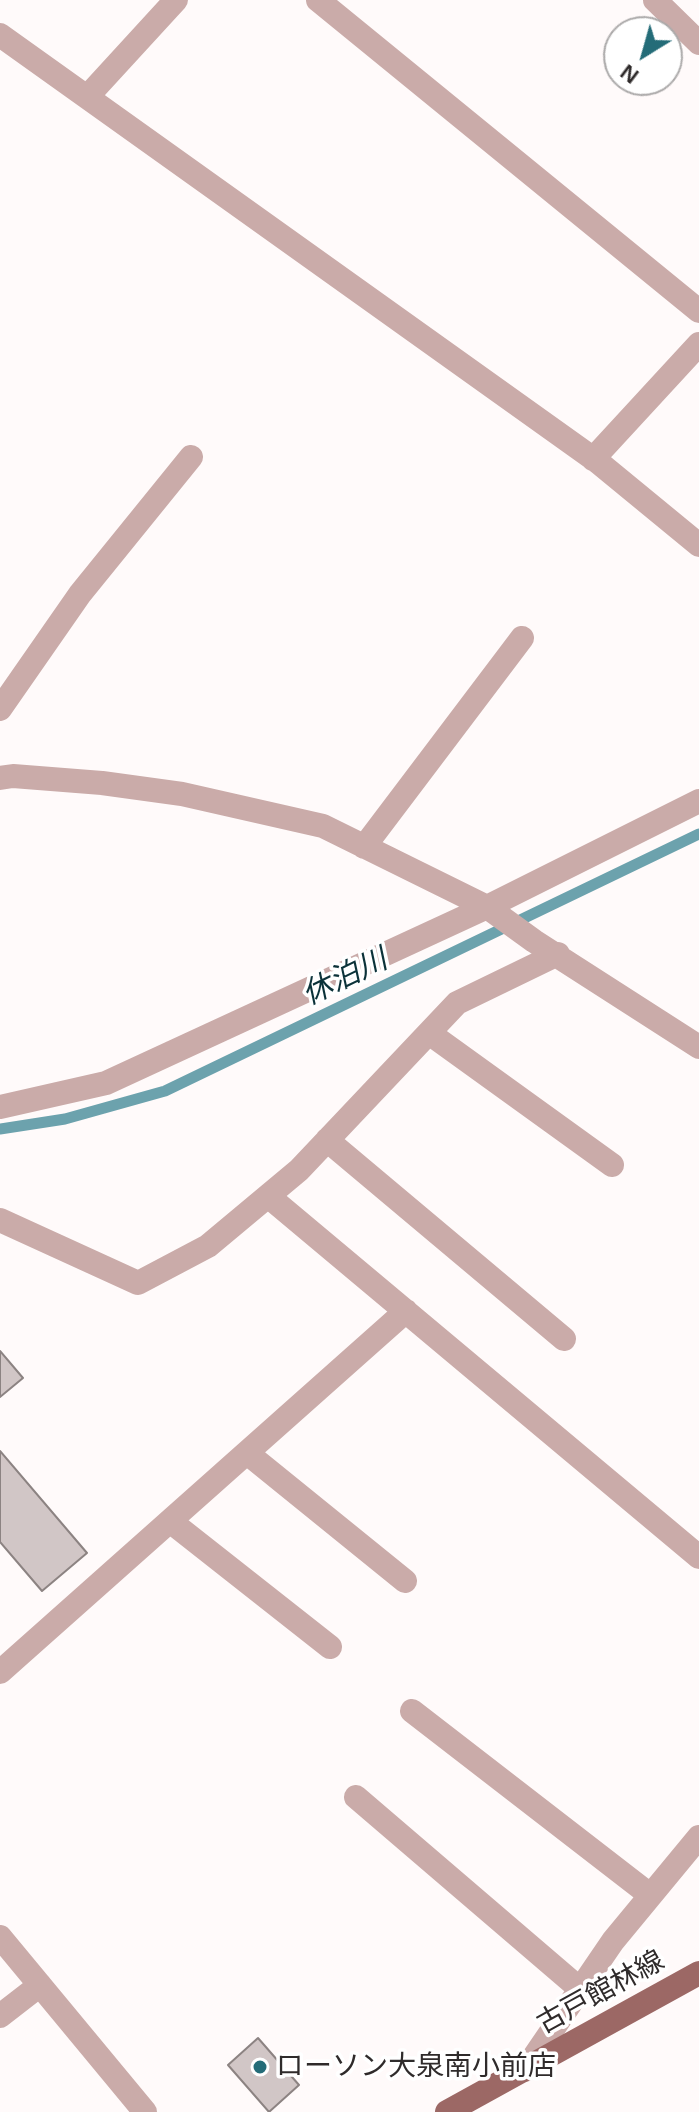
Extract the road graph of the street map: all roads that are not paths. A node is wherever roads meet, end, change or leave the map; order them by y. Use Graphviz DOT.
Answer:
graph roads {
  1 [pos="176,0"];
  2 [pos="318,0"];
  3 [pos="655,0"];
  4 [pos="0,35"];
  5 [pos="699,43"];
  6 [pos="87,97"];
  7 [pos="699,311"];
  8 [pos="699,344"];
  9 [pos="191,457"];
  10 [pos="593,459"];
  11 [pos="699,545"];
  12 [pos="522,638"];
  13 [pos="0,709"];
  14 [pos="0,778"];
  15 [pos="699,801"];
  16 [pos="364,847"];
  17 [pos="487,907"];
  18 [pos="558,954"];
  19 [pos="429,1033"];
  20 [pos="699,1047"];
  21 [pos="0,1107"];
  22 [pos="327,1140"];
  23 [pos="612,1165"];
  24 [pos="268,1196"];
  25 [pos="0,1220"];
  26 [pos="406,1311"];
  27 [pos="564,1339"];
  28 [pos="247,1453"];
  29 [pos="170,1521"];
  30 [pos="699,1557"];
  31 [pos="405,1581"];
  32 [pos="330,1647"];
  33 [pos="0,1672"];
  34 [pos="412,1711"];
  35 [pos="356,1797"];
  36 [pos="699,1837"];
  37 [pos="650,1895"];
  38 [pos="0,1937"];
  39 [pos="699,1973"];
  40 [pos="40,1985"];
  41 [pos="580,1989"];
  42 [pos="0,2016"];
  43 [pos="525,2070"];
  44 [pos="145,2112"];
  45 [pos="447,2112"];
  1 -- 6 [label="street"];
  2 -- 7 [label="street"];
  3 -- 5 [label="street"];
  4 -- 6 [label="street"];
  6 -- 10 [label="street"];
  8 -- 10 [label="street"];
  9 -- 13 [label="street"];
  10 -- 11 [label="street"];
  12 -- 16 [label="street"];
  14 -- 16 [label="street"];
  15 -- 17 [label="street"];
  16 -- 17 [label="street"];
  17 -- 18 [label="street"];
  17 -- 21 [label="street"];
  18 -- 19 [label="street"];
  18 -- 20 [label="street"];
  19 -- 22 [label="street"];
  19 -- 23 [label="street"];
  22 -- 24 [label="street"];
  22 -- 27 [label="street"];
  24 -- 25 [label="street"];
  24 -- 26 [label="street"];
  26 -- 28 [label="street"];
  26 -- 30 [label="street"];
  28 -- 29 [label="street"];
  28 -- 31 [label="street"];
  29 -- 32 [label="street"];
  29 -- 33 [label="street"];
  34 -- 37 [label="street"];
  35 -- 41 [label="street"];
  36 -- 37 [label="street"];
  37 -- 41 [label="street"];
  38 -- 40 [label="street"];
  39 -- 43 [label="main road, 古戸館林線"];
  40 -- 42 [label="street"];
  40 -- 44 [label="street"];
  41 -- 43 [label="street"];
  43 -- 45 [label="main road, 古戸館林線"];
}
